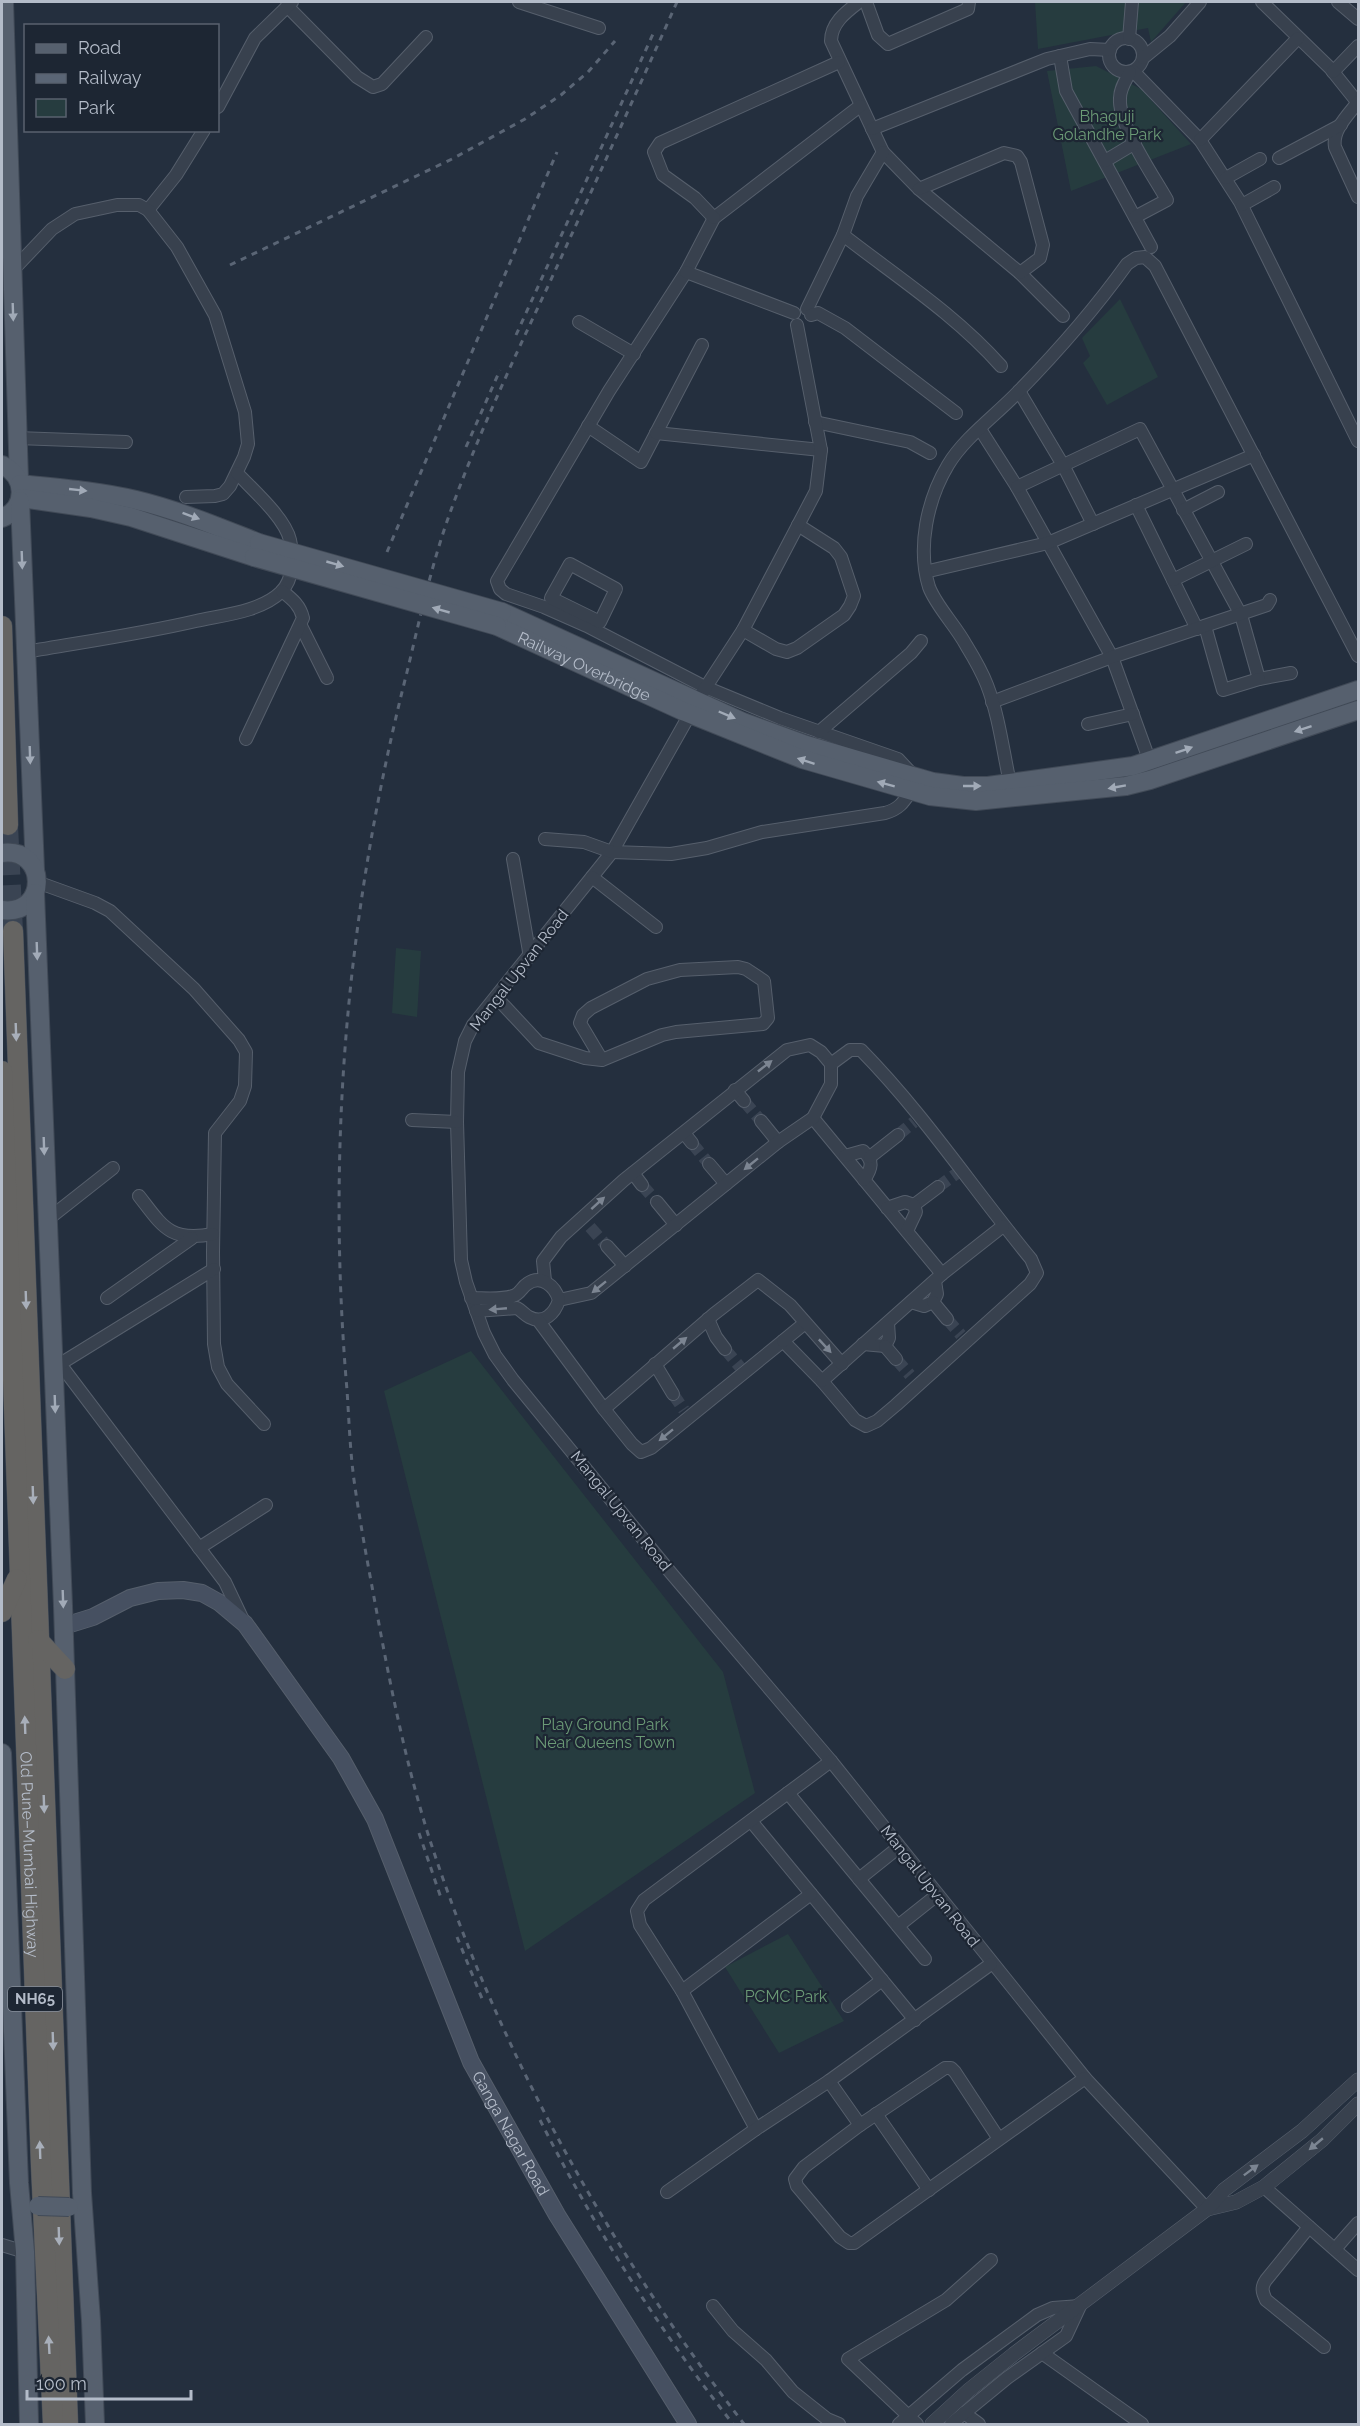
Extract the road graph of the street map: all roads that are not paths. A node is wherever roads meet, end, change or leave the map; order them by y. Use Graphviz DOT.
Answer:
graph roads {
  1 [pos="4,2"];
  2 [pos="519,2"];
  3 [pos="859,2"];
  4 [pos="866,2"];
  5 [pos="969,2"];
  6 [pos="1132,2"];
  7 [pos="1200,2"];
  8 [pos="1262,2"];
  9 [pos="1338,2"];
  10 [pos="289,4"];
  11 [pos="1359,19"];
  12 [pos="599,28"];
  13 [pos="426,37"];
  14 [pos="1299,38"];
  15 [pos="1129,39"];
  16 [pos="1359,46"];
  17 [pos="1110,50"];
  18 [pos="1060,56"];
  19 [pos="1143,58"];
  20 [pos="839,62"];
  21 [pos="1132,71"];
  22 [pos="1333,72"];
  23 [pos="1358,103"];
  24 [pos="219,105"];
  25 [pos="860,106"];
  26 [pos="1341,125"];
  27 [pos="872,129"];
  28 [pos="203,132"];
  29 [pos="1200,140"];
  30 [pos="1136,143"];
  31 [pos="883,152"];
  32 [pos="1279,158"];
  33 [pos="1260,159"];
  34 [pos="1105,161"];
  35 [pos="1226,178"];
  36 [pos="1274,188"];
  37 [pos="918,189"];
  38 [pos="1359,197"];
  39 [pos="1242,205"];
  40 [pos="148,210"];
  41 [pos="1135,217"];
  42 [pos="714,218"];
  43 [pos="843,236"];
  44 [pos="1151,247"];
  45 [pos="12,271"];
  46 [pos="686,272"];
  47 [pos="1020,273"];
  48 [pos="809,312"];
  49 [pos="1063,316"];
  50 [pos="795,319"];
  51 [pos="579,322"];
  52 [pos="702,345"];
  53 [pos="634,354"];
  54 [pos="1001,366"];
  55 [pos="1019,392"];
  56 [pos="956,413"];
  57 [pos="815,422"];
  58 [pos="1355,423"];
  59 [pos="588,426"];
  60 [pos="980,429"];
  61 [pos="656,433"];
  62 [pos="17,438"];
  63 [pos="1359,441"];
  64 [pos="126,442"];
  65 [pos="820,450"];
  66 [pos="930,453"];
  67 [pos="1254,455"];
  68 [pos="2,465"];
  69 [pos="1063,465"];
  70 [pos="237,473"];
  71 [pos="1017,487"];
  72 [pos="1172,489"];
  73 [pos="20,491"];
  74 [pos="1218,492"];
  75 [pos="186,496"];
  76 [pos="1136,505"];
  77 [pos="1183,510"];
  78 [pos="2,518"];
  79 [pos="1093,524"];
  80 [pos="798,525"];
  81 [pos="1048,543"];
  82 [pos="1246,544"];
  83 [pos="1211,561"];
  84 [pos="929,571"];
  85 [pos="1173,580"];
  86 [pos="282,591"];
  87 [pos="1270,600"];
  88 [pos="1241,615"];
  89 [pos="578,617"];
  90 [pos="2,626"];
  91 [pos="301,626"];
  92 [pos="1201,628"];
  93 [pos="742,630"];
  94 [pos="921,640"];
  95 [pos="26,652"];
  96 [pos="1359,656"];
  97 [pos="1112,657"];
  98 [pos="1291,673"];
  99 [pos="327,678"];
  100 [pos="1259,679"];
  101 [pos="1359,690"];
  102 [pos="703,691"];
  103 [pos="992,702"];
  104 [pos="1359,711"];
  105 [pos="1133,714"];
  106 [pos="686,721"];
  107 [pos="1088,724"];
  108 [pos="819,732"];
  109 [pos="246,739"];
  110 [pos="1150,762"];
  111 [pos="1010,783"];
  112 [pos="913,784"];
  113 [pos="8,825"];
  114 [pos="545,839"];
  115 [pos="2,852"];
  116 [pos="612,852"];
  117 [pos="513,859"];
  118 [pos="592,877"];
  119 [pos="36,882"];
  120 [pos="2,910"];
  121 [pos="656,927"];
  122 [pos="13,931"];
  123 [pos="530,957"];
  124 [pos="496,997"];
  125 [pos="602,1060"];
  126 [pos="831,1064"];
  127 [pos="2,1071"];
  128 [pos="735,1090"];
  129 [pos="744,1101"];
  130 [pos="813,1118"];
  131 [pos="412,1120"];
  132 [pos="761,1121"];
  133 [pos="457,1122"];
  134 [pos="684,1133"];
  135 [pos="898,1135"];
  136 [pos="778,1142"];
  137 [pos="692,1143"];
  138 [pos="845,1156"];
  139 [pos="870,1157"];
  140 [pos="709,1164"];
  141 [pos="112,1168"];
  142 [pos="633,1173"];
  143 [pos="864,1180"];
  144 [pos="726,1184"];
  145 [pos="642,1185"];
  146 [pos="938,1187"];
  147 [pos="139,1196"];
  148 [pos="657,1202"];
  149 [pos="914,1205"];
  150 [pos="887,1208"];
  151 [pos="47,1220"];
  152 [pos="676,1225"];
  153 [pos="1003,1226"];
  154 [pos="907,1231"];
  155 [pos="213,1234"];
  156 [pos="192,1238"];
  157 [pos="607,1246"];
  158 [pos="625,1266"];
  159 [pos="213,1269"];
  160 [pos="938,1277"];
  161 [pos="545,1281"];
  162 [pos="107,1298"];
  163 [pos="471,1298"];
  164 [pos="559,1300"];
  165 [pos="911,1302"];
  166 [pos="933,1302"];
  167 [pos="476,1311"];
  168 [pos="947,1319"];
  169 [pos="538,1320"];
  170 [pos="703,1323"];
  171 [pos="806,1323"];
  172 [pos="888,1323"];
  173 [pos="783,1341"];
  174 [pos="863,1344"];
  175 [pos="885,1346"];
  176 [pos="726,1349"];
  177 [pos="896,1359"];
  178 [pos="57,1362"];
  179 [pos="842,1364"];
  180 [pos="651,1368"];
  181 [pos="822,1381"];
  182 [pos="673,1394"];
  183 [pos="604,1409"];
  184 [pos="264,1424"];
  185 [pos="267,1505"];
  186 [pos="199,1548"];
  187 [pos="19,1574"];
  188 [pos="2,1612"];
  189 [pos="245,1624"];
  190 [pos="64,1626"];
  191 [pos="38,1640"];
  192 [pos="65,1669"];
  193 [pos="2,1753"];
  194 [pos="831,1761"];
  195 [pos="2,1762"];
  196 [pos="788,1793"];
  197 [pos="751,1821"];
  198 [pos="899,1847"];
  199 [pos="859,1879"];
  200 [pos="811,1894"];
  201 [pos="937,1895"];
  202 [pos="898,1926"];
  203 [pos="925,1959"];
  204 [pos="992,1964"];
  205 [pos="882,1980"];
  206 [pos="682,1991"];
  207 [pos="848,2006"];
  208 [pos="915,2020"];
  209 [pos="1085,2078"];
  210 [pos="1359,2080"];
  211 [pos="829,2081"];
  212 [pos="1359,2104"];
  213 [pos="876,2114"];
  214 [pos="860,2125"];
  215 [pos="756,2129"];
  216 [pos="999,2139"];
  217 [pos="1264,2187"];
  218 [pos="929,2190"];
  219 [pos="667,2192"];
  220 [pos="30,2206"];
  221 [pos="76,2208"];
  222 [pos="1207,2209"];
  223 [pos="1359,2223"];
  224 [pos="1309,2228"];
  225 [pos="2,2246"];
  226 [pos="1335,2249"];
  227 [pos="25,2252"];
  228 [pos="991,2260"];
  229 [pos="1359,2270"];
  230 [pos="713,2306"];
  231 [pos="1080,2306"];
  232 [pos="1324,2347"];
  233 [pos="1042,2354"];
  234 [pos="964,2413"];
  235 [pos="908,2422"];
  236 [pos="29,2424"];
  237 [pos="53,2424"];
  238 [pos="68,2424"];
  239 [pos="95,2424"];
  240 [pos="688,2424"];
  241 [pos="839,2424"];
  242 [pos="932,2424"];
  243 [pos="951,2424"];
  244 [pos="979,2424"];
  245 [pos="1142,2424"];
  1 -- 45 [label="main road"];
  2 -- 12 [label="street"];
  3 -- 20 [label="street"];
  4 -- 5 [label="street"];
  6 -- 15 [label="street"];
  7 -- 19 [label="street"];
  8 -- 14 [label="street"];
  9 -- 11 [label="street"];
  10 -- 13 [label="street"];
  10 -- 24 [label="street"];
  14 -- 22 [label="street"];
  14 -- 29 [label="street"];
  15 -- 17 [label="street"];
  15 -- 19 [label="street"];
  16 -- 22 [label="street"];
  17 -- 18 [label="street"];
  17 -- 21 [label="street"];
  18 -- 27 [label="street"];
  18 -- 34 [label="street"];
  19 -- 21 [label="street"];
  20 -- 25 [label="street"];
  20 -- 42 [label="street"];
  21 -- 29 [label="street"];
  21 -- 30 [label="street"];
  22 -- 23 [label="street"];
  23 -- 26 [label="street"];
  25 -- 27 [label="street"];
  25 -- 42 [label="street"];
  26 -- 32 [label="street"];
  26 -- 38 [label="street"];
  27 -- 31 [label="street"];
  28 -- 40 [label="street"];
  29 -- 35 [label="street"];
  30 -- 34 [label="street"];
  30 -- 41 [label="street"];
  31 -- 37 [label="street"];
  31 -- 43 [label="street"];
  33 -- 35 [label="street"];
  34 -- 41 [label="street"];
  35 -- 39 [label="street"];
  36 -- 39 [label="street"];
  37 -- 47 [label="street"];
  37 -- 47 [label="street"];
  39 -- 58 [label="street"];
  40 -- 45 [label="street"];
  40 -- 70 [label="street"];
  41 -- 44 [label="street"];
  42 -- 46 [label="street"];
  43 -- 48 [label="street"];
  43 -- 54 [label="street"];
  45 -- 62 [label="main road, one-way"];
  46 -- 50 [label="street"];
  46 -- 53 [label="street"];
  47 -- 49 [label="street"];
  48 -- 50 [label="street"];
  48 -- 56 [label="street"];
  50 -- 57 [label="street"];
  51 -- 53 [label="street"];
  52 -- 61 [label="street"];
  53 -- 59 [label="street"];
  55 -- 60 [label="street"];
  55 -- 67 [label="street"];
  55 -- 69 [label="street"];
  57 -- 65 [label="street"];
  57 -- 66 [label="street"];
  58 -- 63 [label="street"];
  59 -- 61 [label="street"];
  59 -- 89 [label="street"];
  60 -- 71 [label="street"];
  60 -- 103 [label="street"];
  61 -- 65 [label="street"];
  62 -- 64 [label="street"];
  62 -- 73 [label="main road"];
  65 -- 80 [label="street"];
  67 -- 72 [label="street"];
  67 -- 96 [label="street"];
  68 -- 73 [label="main road"];
  69 -- 71 [label="street"];
  69 -- 72 [label="street"];
  69 -- 79 [label="street"];
  70 -- 75 [label="street"];
  70 -- 86 [label="street"];
  71 -- 81 [label="street"];
  72 -- 76 [label="street"];
  72 -- 77 [label="street"];
  73 -- 78 [label="main road"];
  73 -- 95 [label="main road, one-way"];
  73 -- 112 [label="main road, Railway Overbridge, bridge"];
  74 -- 77 [label="street"];
  76 -- 79 [label="street"];
  76 -- 85 [label="street"];
  77 -- 83 [label="street"];
  79 -- 81 [label="street"];
  80 -- 93 [label="street"];
  80 -- 93 [label="street"];
  81 -- 84 [label="street"];
  81 -- 97 [label="street"];
  82 -- 83 [label="street"];
  83 -- 85 [label="street"];
  83 -- 88 [label="street"];
  85 -- 92 [label="street"];
  86 -- 91 [label="street"];
  86 -- 95 [label="street"];
  87 -- 88 [label="street"];
  88 -- 92 [label="street"];
  88 -- 100 [label="street"];
  89 -- 89 [label="street"];
  89 -- 102 [label="street"];
  90 -- 113 [label="highway"];
  91 -- 99 [label="street"];
  91 -- 109 [label="street"];
  92 -- 97 [label="street"];
  92 -- 100 [label="street"];
  93 -- 102 [label="street"];
  94 -- 108 [label="street"];
  95 -- 119 [label="main road, one-way"];
  97 -- 103 [label="street"];
  97 -- 105 [label="street"];
  98 -- 100 [label="street"];
  110 -- 101 [label="main road, one-way"];
  102 -- 108 [label="street"];
  103 -- 111 [label="street"];
  104 -- 112 [label="main road, one-way"];
  105 -- 107 [label="street"];
  105 -- 110 [label="street"];
  106 -- 116 [label="street, Mangal Upvan Road"];
  108 -- 112 [label="street"];
  110 -- 111 [label="main road"];
  112 -- 111 [label="main road, one-way"];
  112 -- 116 [label="street"];
  114 -- 116 [label="street"];
  115 -- 119 [label="main road"];
  116 -- 118 [label="street, Mangal Upvan Road"];
  117 -- 123 [label="street"];
  118 -- 121 [label="street"];
  118 -- 123 [label="street, Mangal Upvan Road"];
  119 -- 120 [label="main road"];
  119 -- 151 [label="main road, one-way"];
  119 -- 155 [label="street"];
  122 -- 191 [label="highway, NH65, one-way"];
  123 -- 124 [label="street, Mangal Upvan Road"];
  124 -- 125 [label="street"];
  124 -- 133 [label="street, Mangal Upvan Road"];
  125 -- 125 [label="street"];
  128 -- 126 [label="street, one-way"];
  126 -- 130 [label="street"];
  126 -- 153 [label="street"];
  127 -- 187 [label="highway, NH65"];
  128 -- 129 [label="street"];
  128 -- 134 [label="street"];
  130 -- 136 [label="street"];
  130 -- 138 [label="street"];
  131 -- 133 [label="street"];
  132 -- 136 [label="street"];
  133 -- 163 [label="street, Mangal Upvan Road"];
  134 -- 137 [label="street"];
  134 -- 142 [label="street"];
  135 -- 139 [label="street"];
  136 -- 144 [label="street, one-way"];
  138 -- 139 [label="street"];
  138 -- 143 [label="street"];
  139 -- 143 [label="street"];
  140 -- 144 [label="street"];
  141 -- 151 [label="street"];
  142 -- 145 [label="street"];
  161 -- 142 [label="street, one-way"];
  143 -- 150 [label="street"];
  144 -- 152 [label="street"];
  146 -- 149 [label="street"];
  147 -- 156 [label="street"];
  148 -- 152 [label="street"];
  149 -- 150 [label="street"];
  149 -- 154 [label="street"];
  150 -- 154 [label="street"];
  151 -- 178 [label="main road"];
  152 -- 158 [label="street"];
  153 -- 160 [label="street"];
  153 -- 181 [label="street"];
  154 -- 160 [label="street"];
  155 -- 156 [label="street"];
  155 -- 159 [label="street"];
  156 -- 162 [label="street"];
  157 -- 158 [label="street"];
  158 -- 164 [label="street, one-way"];
  159 -- 178 [label="street"];
  159 -- 184 [label="street"];
  160 -- 165 [label="street"];
  160 -- 166 [label="street"];
  161 -- 163 [label="street"];
  161 -- 164 [label="street"];
  163 -- 167 [label="street, Mangal Upvan Road"];
  164 -- 169 [label="street"];
  165 -- 166 [label="street"];
  165 -- 172 [label="street"];
  166 -- 168 [label="street"];
  169 -- 167 [label="street, one-way"];
  167 -- 194 [label="street, Mangal Upvan Road"];
  169 -- 183 [label="street"];
  170 -- 171 [label="street"];
  170 -- 176 [label="street"];
  180 -- 170 [label="street, one-way"];
  171 -- 173 [label="street"];
  171 -- 179 [label="street, one-way"];
  172 -- 174 [label="street"];
  172 -- 175 [label="street"];
  173 -- 181 [label="street"];
  173 -- 183 [label="street, one-way"];
  174 -- 175 [label="street"];
  174 -- 179 [label="street"];
  175 -- 177 [label="street"];
  178 -- 186 [label="street"];
  178 -- 190 [label="main road, one-way"];
  179 -- 181 [label="street"];
  180 -- 182 [label="street"];
  180 -- 183 [label="street"];
  185 -- 186 [label="street"];
  186 -- 189 [label="street"];
  187 -- 188 [label="highway"];
  237 -- 187 [label="highway, Old Pune–Mumbai Highway / NH65, one-way"];
  189 -- 190 [label="main road, Ganga Nagar Road"];
  189 -- 240 [label="main road, Ganga Nagar Road"];
  190 -- 192 [label="main road"];
  191 -- 192 [label="highway"];
  191 -- 238 [label="highway, Old Pune–Mumbai Highway / NH65, one-way"];
  192 -- 221 [label="main road"];
  193 -- 195 [label="main road"];
  194 -- 196 [label="street"];
  194 -- 198 [label="street, Mangal Upvan Road"];
  195 -- 220 [label="main road"];
  196 -- 197 [label="street"];
  196 -- 199 [label="street"];
  197 -- 200 [label="street"];
  197 -- 206 [label="street"];
  198 -- 199 [label="street"];
  198 -- 201 [label="street, Mangal Upvan Road"];
  199 -- 202 [label="street"];
  200 -- 205 [label="street"];
  200 -- 206 [label="street"];
  201 -- 202 [label="street"];
  201 -- 204 [label="street, Mangal Upvan Road"];
  202 -- 203 [label="street"];
  204 -- 208 [label="street"];
  204 -- 209 [label="street, Mangal Upvan Road"];
  205 -- 207 [label="street"];
  205 -- 208 [label="street"];
  206 -- 215 [label="street"];
  208 -- 211 [label="street"];
  209 -- 216 [label="street"];
  209 -- 222 [label="street, Mangal Upvan Road"];
  222 -- 210 [label="street, one-way"];
  211 -- 214 [label="street"];
  211 -- 215 [label="street"];
  212 -- 217 [label="street, one-way"];
  213 -- 214 [label="street"];
  213 -- 216 [label="street"];
  213 -- 218 [label="street"];
  214 -- 218 [label="street"];
  215 -- 219 [label="street"];
  216 -- 218 [label="street"];
  217 -- 222 [label="street"];
  217 -- 224 [label="street"];
  220 -- 221 [label="main road, bridge"];
  220 -- 227 [label="main road"];
  221 -- 239 [label="main road"];
  222 -- 231 [label="street"];
  223 -- 226 [label="street"];
  224 -- 226 [label="street"];
  224 -- 232 [label="street"];
  225 -- 227 [label="street"];
  226 -- 229 [label="street"];
  227 -- 236 [label="main road"];
  228 -- 235 [label="street"];
  230 -- 241 [label="street"];
  231 -- 233 [label="street"];
  231 -- 235 [label="street"];
  231 -- 242 [label="street"];
  233 -- 234 [label="street"];
  233 -- 245 [label="street"];
  234 -- 243 [label="street"];
  234 -- 244 [label="street"];
}
